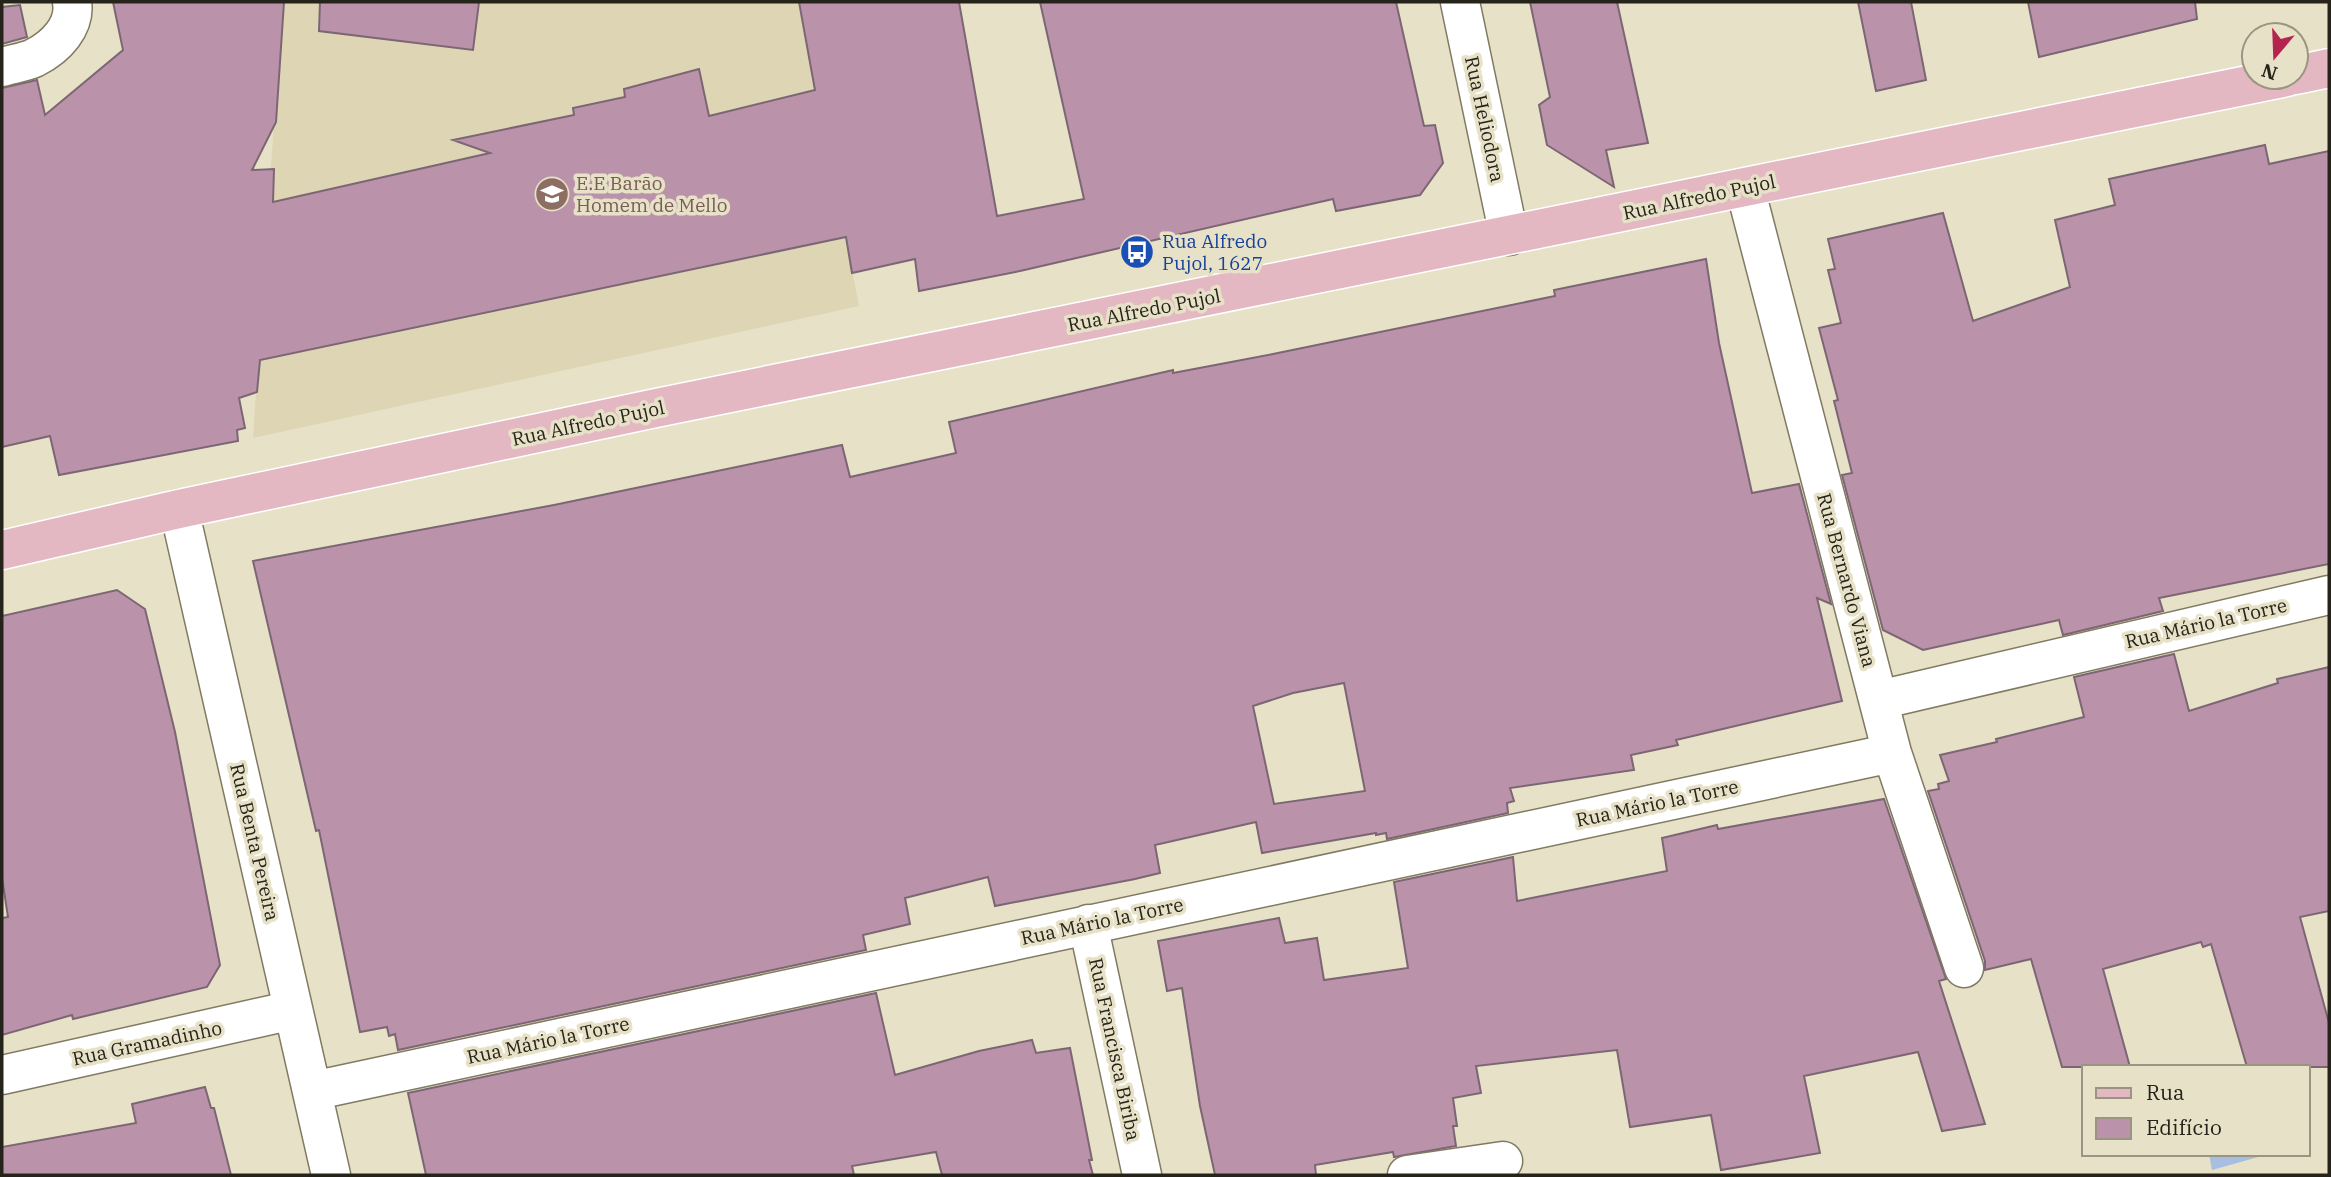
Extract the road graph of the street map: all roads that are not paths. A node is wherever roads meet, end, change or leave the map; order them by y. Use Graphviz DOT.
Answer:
graph roads {
  1 [pos="72,2"];
  2 [pos="1460,2"];
  3 [pos="2,67"];
  4 [pos="2329,68"];
  5 [pos="2310,72"];
  6 [pos="2240,87"];
  7 [pos="1745,188"];
  8 [pos="1509,236"];
  9 [pos="179,509"];
  10 [pos="2,550"];
  11 [pos="2329,595"];
  12 [pos="1878,700"];
  13 [pos="1892,753"];
  14 [pos="1088,924"];
  15 [pos="1964,968"];
  16 [pos="293,1010"];
  17 [pos="2,1075"];
  18 [pos="312,1091"];
  19 [pos="1503,1161"];
  20 [pos="331,1175"];
  21 [pos="1142,1175"];
  22 [pos="1407,1175"];
  1 -- 3 [label="street"];
  2 -- 8 [label="street, Rua Heliodora"];
  4 -- 5 [label="main road"];
  6 -- 7 [label="main road, Rua Alfredo Pujol"];
  7 -- 8 [label="main road, Rua Alfredo Pujol"];
  7 -- 12 [label="street, Rua Bernardo Viana"];
  8 -- 9 [label="main road, Rua Alfredo Pujol"];
  9 -- 10 [label="main road, Rua Alfredo Pujol"];
  9 -- 16 [label="street, Rua Benta Pereira"];
  11 -- 12 [label="street, Rua Mário la Torre"];
  12 -- 13 [label="street, Rua Bernardo Viana"];
  13 -- 14 [label="street, Rua Mário la Torre"];
  13 -- 15 [label="street, Rua Bernardo Viana"];
  14 -- 18 [label="street, Rua Mário la Torre"];
  14 -- 21 [label="street, Rua Francisca Biriba"];
  16 -- 17 [label="street, Rua Gramadinho"];
  16 -- 18 [label="street, Rua Benta Pereira"];
  18 -- 20 [label="street, Rua Benta Pereira"];
  19 -- 22 [label="street"];
}
